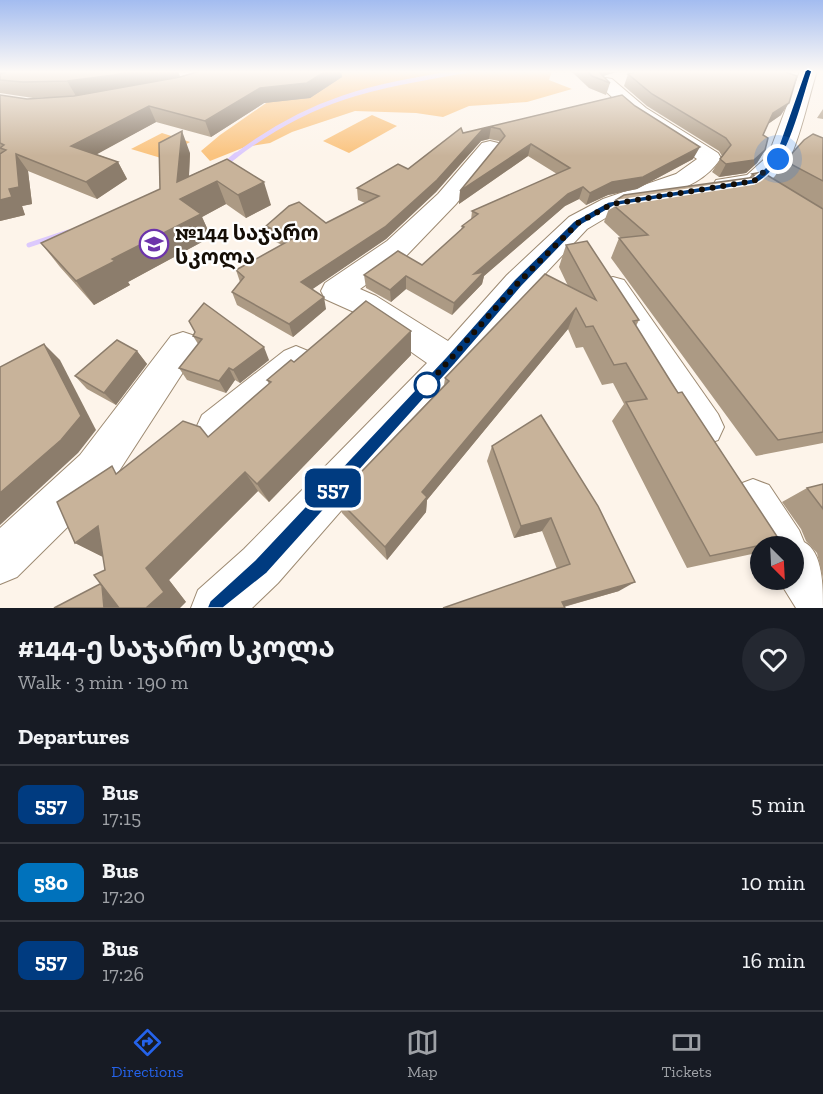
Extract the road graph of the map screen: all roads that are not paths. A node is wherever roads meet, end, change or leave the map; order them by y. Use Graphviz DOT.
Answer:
graph roads {
  1 [pos="629,99"];
  2 [pos="794,99"];
  3 [pos="490,148"];
  4 [pos="612,204"];
  5 [pos="568,233"];
  6 [pos="342,324"];
  7 [pos="183,346"];
  8 [pos="451,361"];
  9 [pos="216,428"];
  10 [pos="776,536"];
  11 [pos="0,560"];
  12 [pos="216,608"];
  1 -- 4 [label="street"];
  2 -- 4 [label="street"];
  3 -- 6 [label="street"];
  4 -- 5 [label="street"];
  5 -- 8 [label="street"];
  5 -- 10 [label="street"];
  6 -- 8 [label="street"];
  6 -- 9 [label="street"];
  7 -- 11 [label="street"];
  8 -- 12 [label="street"];
}
